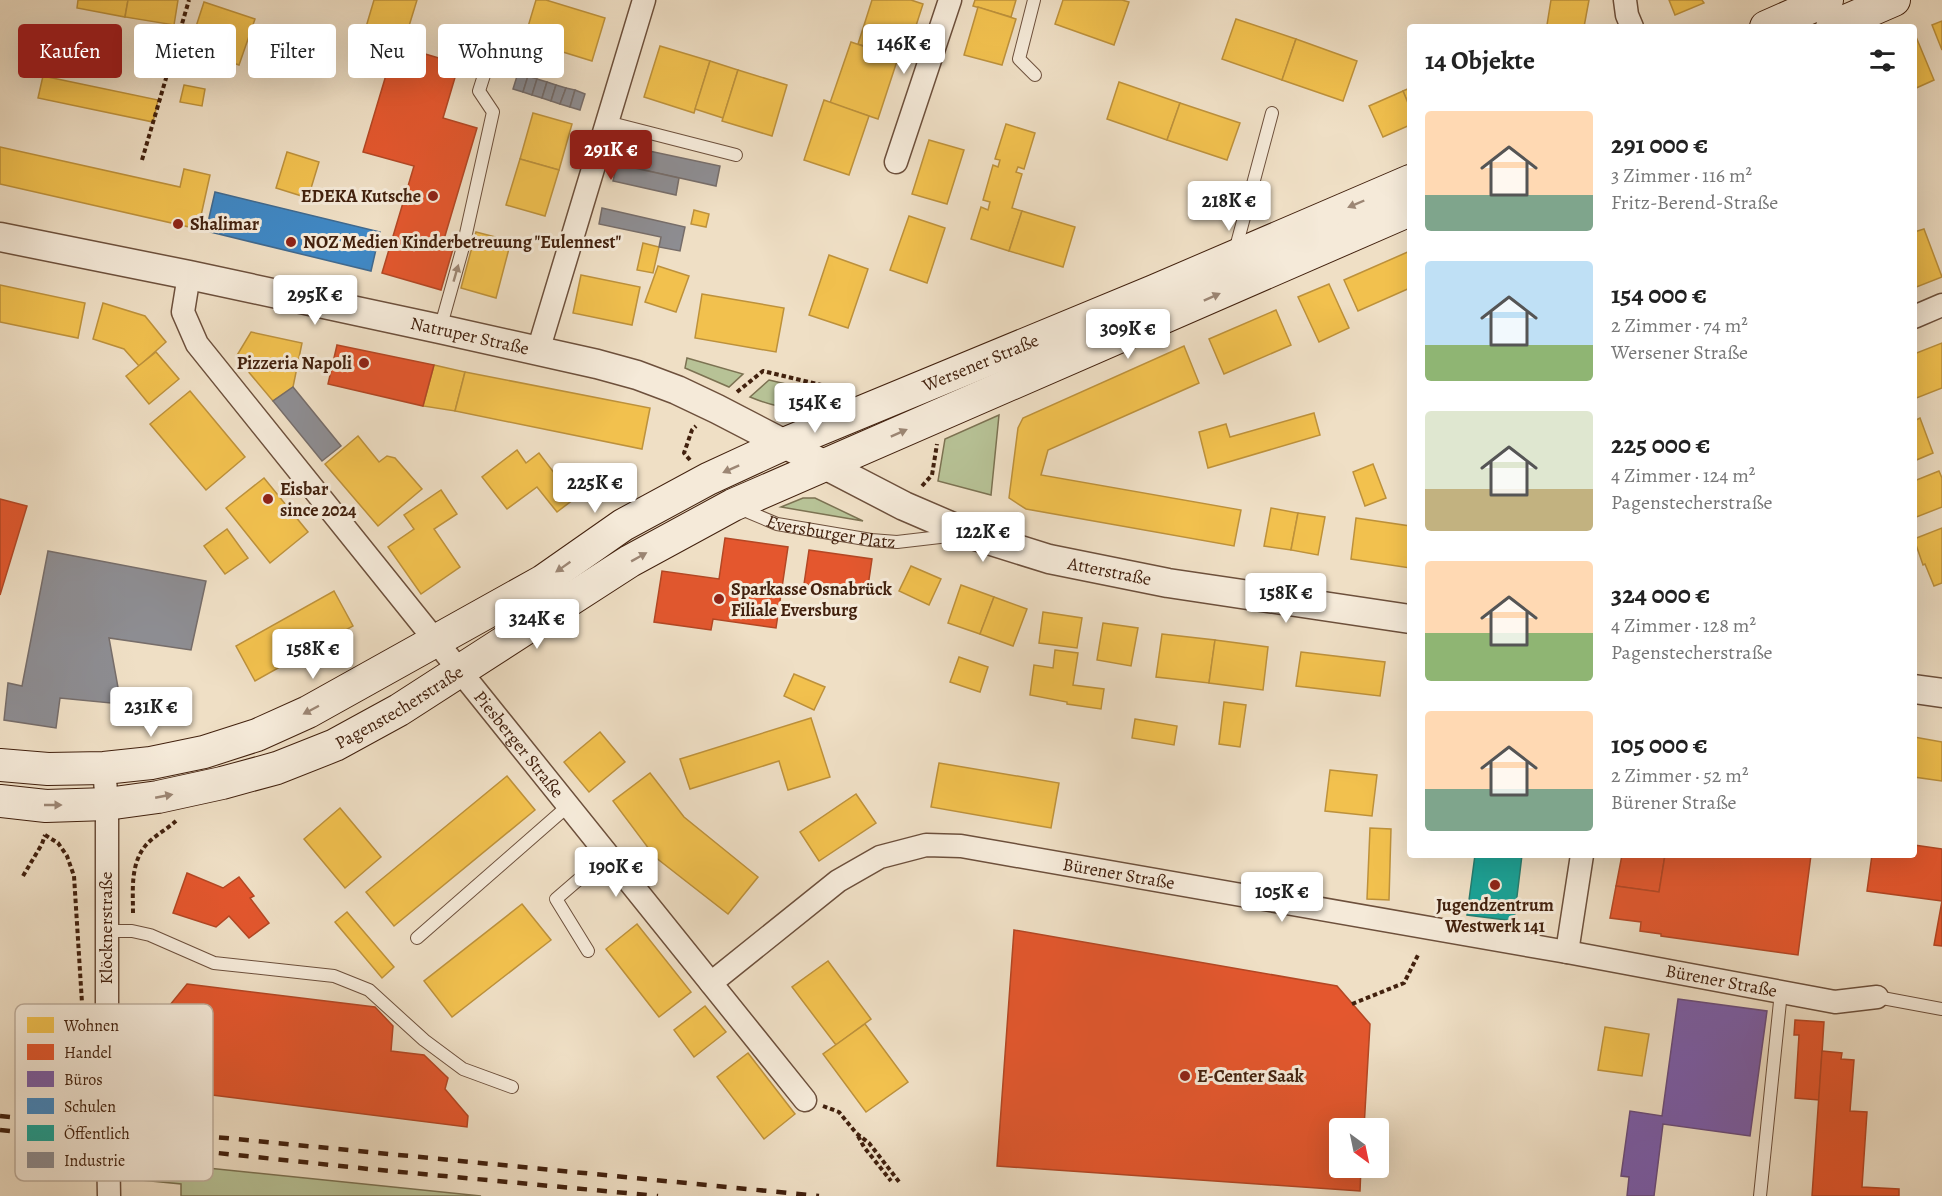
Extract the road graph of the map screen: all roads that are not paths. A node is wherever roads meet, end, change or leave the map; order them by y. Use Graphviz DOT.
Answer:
graph roads {
  1 [pos="644,0"];
  2 [pos="950,0"];
  3 [pos="1034,0"];
  4 [pos="1625,0"];
  5 [pos="1827,0"];
  6 [pos="1894,0"];
  7 [pos="1631,24"];
  8 [pos="1773,24"];
  9 [pos="1839,24"];
  10 [pos="1035,75"];
  11 [pos="483,78"];
  12 [pos="1272,113"];
  13 [pos="607,122"];
  14 [pos="736,155"];
  15 [pos="896,162"];
  16 [pos="1407,182"];
  17 [pos="1407,211"];
  18 [pos="0,237"];
  19 [pos="1233,257"];
  20 [pos="189,275"];
  21 [pos="1942,305"];
  22 [pos="1917,316"];
  23 [pos="440,329"];
  24 [pos="538,351"];
  25 [pos="784,444"];
  26 [pos="826,466"];
  27 [pos="733,505"];
  28 [pos="969,534"];
  29 [pos="1407,619"];
  30 [pos="435,641"];
  31 [pos="459,671"];
  32 [pos="1917,689"];
  33 [pos="1942,693"];
  34 [pos="0,765"];
  35 [pos="104,768"];
  36 [pos="0,801"];
  37 [pos="107,804"];
  38 [pos="568,806"];
  39 [pos="607,855"];
  40 [pos="1581,858"];
  41 [pos="107,931"];
  42 [pos="417,938"];
  43 [pos="588,951"];
  44 [pos="1567,952"];
  45 [pos="711,983"];
  46 [pos="1781,992"];
  47 [pos="1877,997"];
  48 [pos="107,1004"];
  49 [pos="1942,1009"];
  50 [pos="512,1087"];
  51 [pos="805,1100"];
  52 [pos="109,1181"];
  53 [pos="109,1196"];
  54 [pos="1760,1196"];
  1 -- 13 [label="street"];
  2 -- 15 [label="street"];
  3 -- 10 [label="lane"];
  4 -- 7 [label="street"];
  5 -- 8 [label="main road"];
  6 -- 9 [label="main road"];
  23 -- 11 [label="lane, one-way"];
  12 -- 19 [label="lane"];
  13 -- 14 [label="lane"];
  13 -- 24 [label="street"];
  16 -- 19 [label="main road, Wersener Straße, one-way"];
  26 -- 17 [label="main road, Wersener Straße, one-way"];
  18 -- 20 [label="street, Natruper Straße"];
  19 -- 25 [label="main road, Wersener Straße"];
  20 -- 23 [label="street, Natruper Straße"];
  20 -- 30 [label="street, Piesberger Straße"];
  21 -- 22 [label="street"];
  23 -- 24 [label="street, Natruper Straße"];
  24 -- 25 [label="street, Natruper Straße"];
  25 -- 26 [label="street"];
  25 -- 30 [label="main road, Pagenstecherstraße, one-way"];
  26 -- 27 [label="main road, Pagenstecherstraße"];
  26 -- 28 [label="street, Atterstraße"];
  27 -- 28 [label="lane, Eversburger Platz"];
  31 -- 27 [label="main road, Pagenstecherstraße, one-way"];
  28 -- 29 [label="street, Atterstraße"];
  30 -- 31 [label="street, Piesberger Straße"];
  30 -- 35 [label="main road, Pagenstecherstraße, one-way"];
  37 -- 31 [label="main road, Pagenstecherstraße, one-way"];
  31 -- 38 [label="street, Piesberger Straße"];
  32 -- 33 [label="street"];
  34 -- 35 [label="main road, Pagenstecherstraße"];
  35 -- 37 [label="street, Klöcknerstraße"];
  36 -- 37 [label="main road, Pagenstecherstraße, one-way"];
  37 -- 41 [label="street, Klöcknerstraße"];
  38 -- 39 [label="street, Piesberger Straße"];
  38 -- 42 [label="lane"];
  39 -- 43 [label="lane"];
  39 -- 45 [label="street, Piesberger Straße"];
  40 -- 44 [label="street"];
  41 -- 48 [label="street, Klöcknerstraße"];
  41 -- 50 [label="lane"];
  44 -- 45 [label="street, Bürener Straße"];
  44 -- 46 [label="street, Bürener Straße"];
  45 -- 51 [label="street, Piesberger Straße"];
  46 -- 47 [label="street, Bürener Straße"];
  46 -- 54 [label="lane"];
  47 -- 49 [label="lane"];
  52 -- 53 [label="street, Klöcknerstraße"];
}
